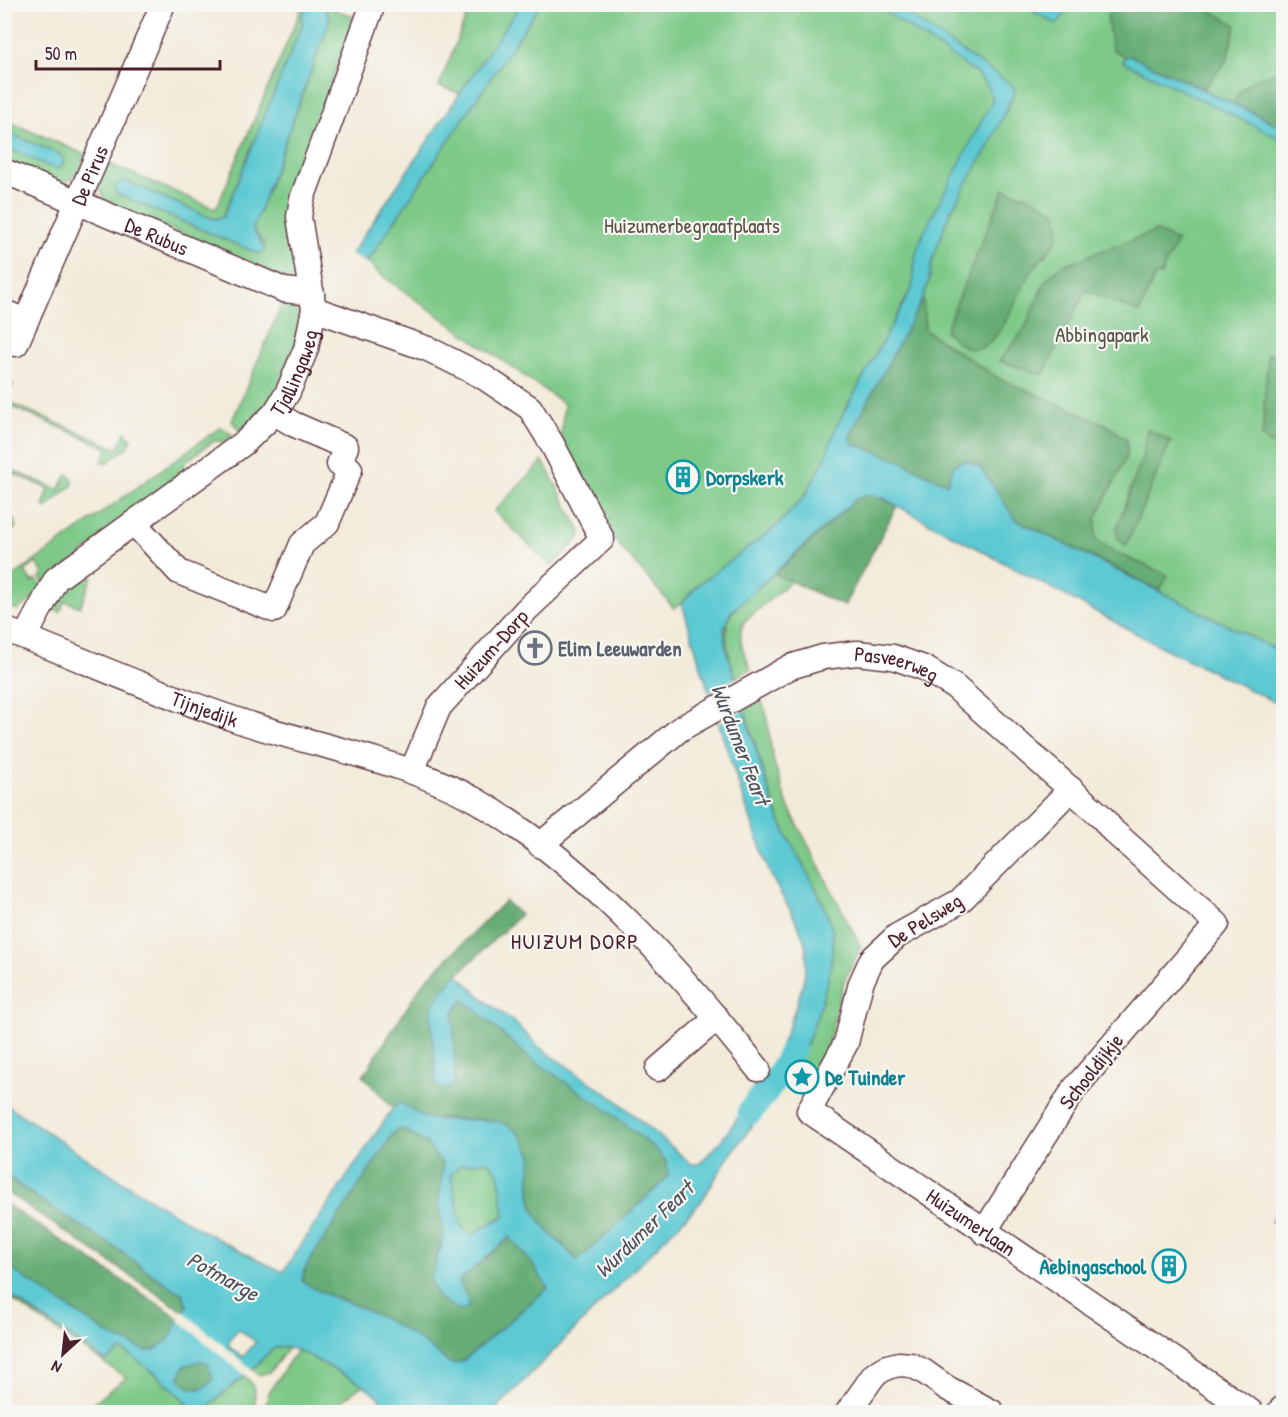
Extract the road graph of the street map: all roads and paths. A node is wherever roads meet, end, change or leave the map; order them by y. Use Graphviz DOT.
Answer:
graph roads {
  1 [pos="163,4"];
  2 [pos="373,4"];
  3 [pos="4,171"];
  4 [pos="76,202"];
  5 [pos="313,301"];
  6 [pos="15,316"];
  7 [pos="16,344"];
  8 [pos="275,412"];
  9 [pos="134,523"];
  10 [pos="15,633"];
  11 [pos="412,771"];
  12 [pos="1071,789"];
  13 [pos="540,845"];
  14 [pos="1217,924"];
  15 [pos="717,1018"];
  16 [pos="658,1069"];
  17 [pos="758,1069"];
  18 [pos="809,1112"];
  19 [pos="984,1232"];
  20 [pos="982,1408"];
  21 [pos="848,1413"];
  22 [pos="1251,1413"];
  1 -- 4 [label="street, De Pirus"];
  2 -- 5 [label="street, Tjallingaweg"];
  3 -- 4 [label="street, De Rubus"];
  4 -- 5 [label="street, De Rubus"];
  4 -- 6 [label="street, De Pirus"];
  5 -- 8 [label="street, Tjallingaweg"];
  5 -- 11 [label="street, Huizum-Dorp"];
  6 -- 7 [label="street, De Pirus"];
  8 -- 9 [label="street, Tjallingaweg"];
  8 -- 9 [label="street"];
  9 -- 10 [label="street, Tjallingaweg"];
  10 -- 11 [label="street, Tijnjedijk"];
  11 -- 13 [label="street"];
  12 -- 13 [label="street, Pasveerweg"];
  12 -- 14 [label="street, Pasveerweg"];
  12 -- 18 [label="street, De Pelsweg"];
  13 -- 15 [label="street"];
  14 -- 19 [label="street, Schooldijkje"];
  15 -- 16 [label="street"];
  15 -- 17 [label="street"];
  18 -- 19 [label="street, Huizumerlaan"];
  19 -- 22 [label="street, Huizumerlaan"];
  20 -- 21 [label="street"];
}
